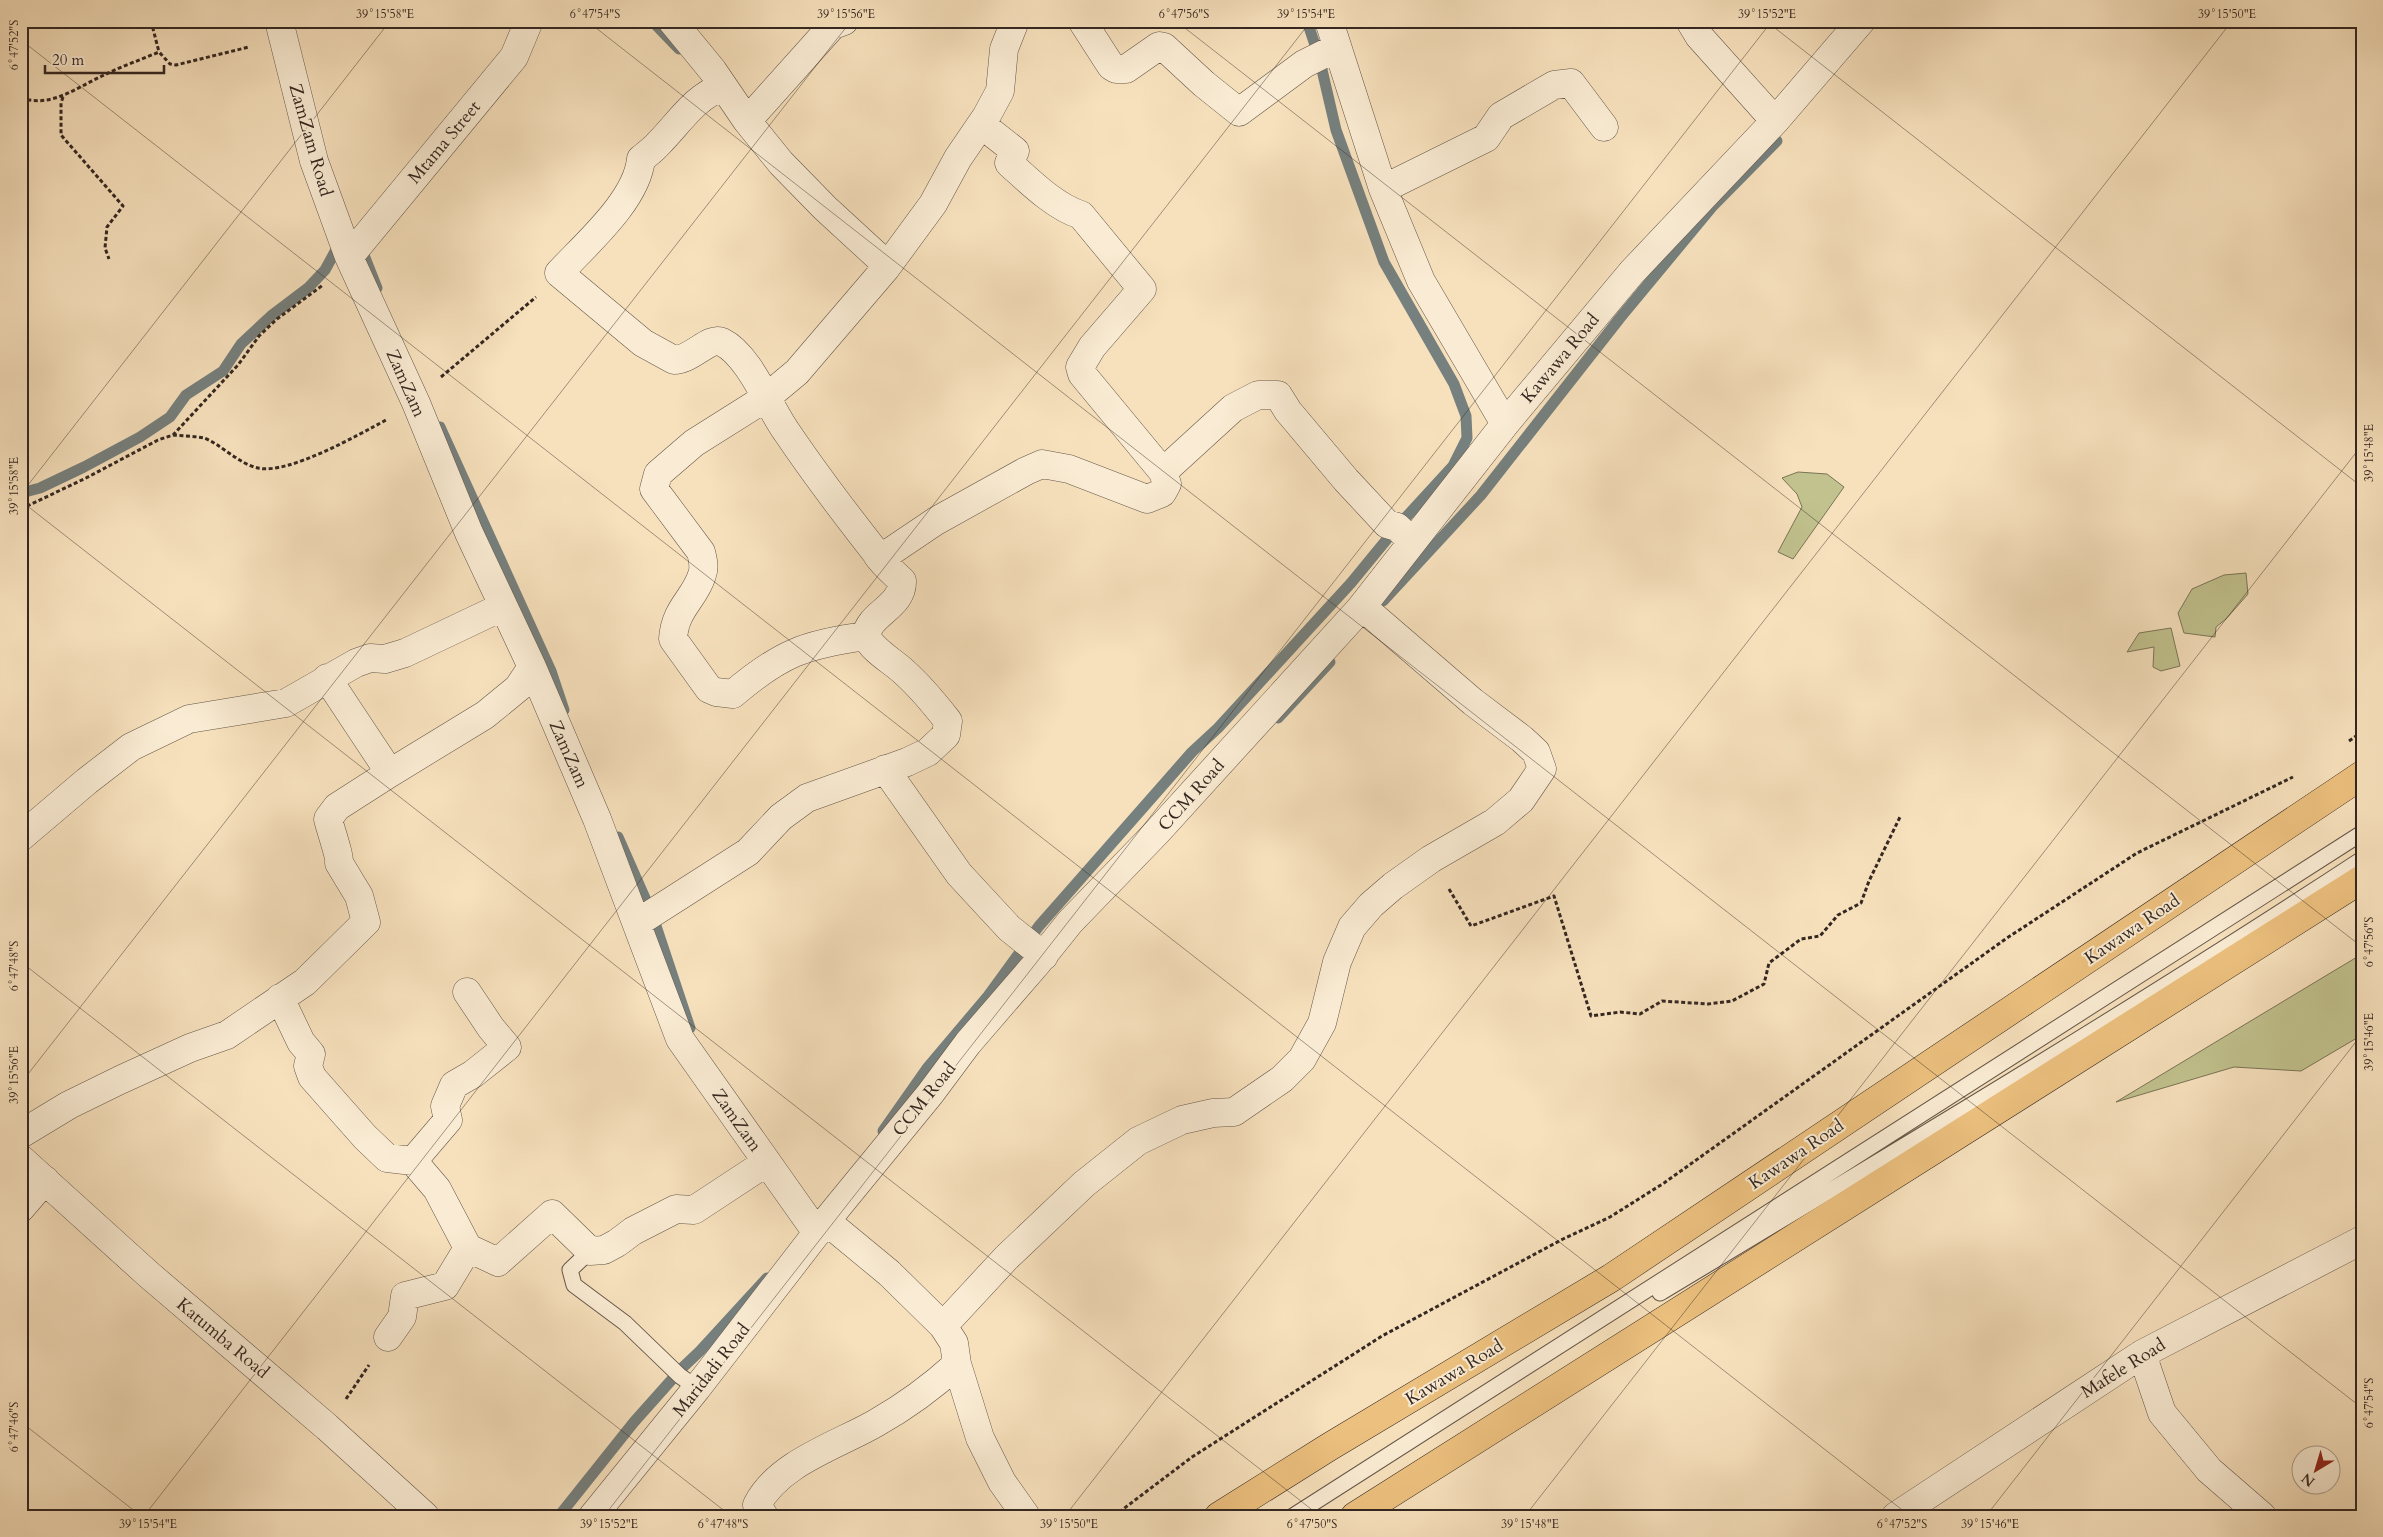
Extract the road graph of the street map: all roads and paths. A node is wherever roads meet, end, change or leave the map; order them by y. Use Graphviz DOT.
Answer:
graph roads {
  1 [pos="151,21"];
  2 [pos="529,21"];
  3 [pos="672,21"];
  4 [pos="844,21"];
  5 [pos="1015,21"];
  6 [pos="1082,21"];
  7 [pos="1329,21"];
  8 [pos="1690,21"];
  9 [pos="1861,21"];
  10 [pos="281,29"];
  11 [pos="1336,48"];
  12 [pos="159,52"];
  13 [pos="723,87"];
  14 [pos="63,96"];
  15 [pos="21,98"];
  16 [pos="747,121"];
  17 [pos="1775,122"];
  18 [pos="982,124"];
  19 [pos="1604,127"];
  20 [pos="1382,189"];
  21 [pos="349,257"];
  22 [pos="109,259"];
  23 [pos="887,265"];
  24 [pos="559,273"];
  25 [pos="767,397"];
  26 [pos="416,403"];
  27 [pos="1505,424"];
  28 [pos="173,435"];
  29 [pos="1163,472"];
  30 [pos="21,509"];
  31 [pos="1412,541"];
  32 [pos="884,563"];
  33 [pos="502,607"];
  34 [pos="1360,609"];
  35 [pos="866,636"];
  36 [pos="532,667"];
  37 [pos="327,678"];
  38 [pos="1271,706"];
  39 [pos="2362,732"];
  40 [pos="2347,742"];
  41 [pos="885,769"];
  42 [pos="2301,772"];
  43 [pos="390,773"];
  44 [pos="2362,775"];
  45 [pos="1900,817"];
  46 [pos="2362,833"];
  47 [pos="21,837"];
  48 [pos="1431,859"];
  49 [pos="2362,859"];
  50 [pos="2362,879"];
  51 [pos="637,923"];
  52 [pos="1044,956"];
  53 [pos="467,992"];
  54 [pos="280,998"];
  55 [pos="21,1134"];
  56 [pos="21,1159"];
  57 [pos="413,1161"];
  58 [pos="767,1162"];
  59 [pos="45,1180"];
  60 [pos="21,1208"];
  61 [pos="821,1227"];
  62 [pos="2362,1240"];
  63 [pos="468,1248"];
  64 [pos="590,1251"];
  65 [pos="943,1326"];
  66 [pos="388,1337"];
  67 [pos="2142,1354"];
  68 [pos="957,1364"];
  69 [pos="697,1388"];
  70 [pos="327,1427"];
  71 [pos="425,1516"];
  72 [pos="593,1516"];
  73 [pos="764,1516"];
  74 [pos="1026,1516"];
  75 [pos="1114,1516"];
  76 [pos="1219,1516"];
  77 [pos="1295,1516"];
  78 [pos="1355,1516"];
  79 [pos="1896,1516"];
  80 [pos="2262,1516"];
  1 -- 12 [label="path"];
  2 -- 21 [label="street, Mtama Street"];
  3 -- 13 [label="street"];
  4 -- 16 [label="street"];
  5 -- 18 [label="street"];
  6 -- 11 [label="street"];
  7 -- 11 [label="street"];
  8 -- 17 [label="street"];
  9 -- 17 [label="street, Kawawa Road"];
  10 -- 12 [label="path"];
  10 -- 21 [label="street, ZamZam Road"];
  11 -- 20 [label="street"];
  12 -- 14 [label="path"];
  13 -- 16 [label="street"];
  13 -- 24 [label="street"];
  14 -- 15 [label="path"];
  14 -- 22 [label="path"];
  16 -- 23 [label="street"];
  17 -- 27 [label="street, Kawawa Road"];
  18 -- 23 [label="street"];
  18 -- 29 [label="street"];
  19 -- 20 [label="street"];
  20 -- 27 [label="street"];
  21 -- 26 [label="street, ZamZam"];
  21 -- 28 [label="path"];
  23 -- 25 [label="street"];
  24 -- 25 [label="street"];
  24 -- 26 [label="path"];
  25 -- 32 [label="street"];
  25 -- 35 [label="street"];
  26 -- 28 [label="path"];
  26 -- 33 [label="street, ZamZam"];
  27 -- 31 [label="street, Kawawa Road"];
  28 -- 30 [label="path"];
  29 -- 31 [label="street"];
  29 -- 32 [label="street"];
  31 -- 34 [label="street, Kawawa Road"];
  32 -- 35 [label="street"];
  33 -- 36 [label="street, ZamZam"];
  33 -- 37 [label="street"];
  34 -- 38 [label="street, Kawawa Road"];
  34 -- 48 [label="street"];
  35 -- 41 [label="street"];
  36 -- 43 [label="street"];
  36 -- 51 [label="street, ZamZam"];
  37 -- 43 [label="street"];
  37 -- 47 [label="street"];
  38 -- 52 [label="street, CCM Road"];
  39 -- 40 [label="path"];
  41 -- 51 [label="street"];
  41 -- 52 [label="street"];
  42 -- 75 [label="path"];
  43 -- 54 [label="street"];
  44 -- 76 [label="main road, Kawawa Road"];
  45 -- 48 [label="path"];
  46 -- 77 [label="lane, Kawawa Road"];
  48 -- 65 [label="street"];
  49 -- 77 [label="lane, Kawawa Road"];
  50 -- 78 [label="main road"];
  51 -- 58 [label="street, ZamZam"];
  52 -- 61 [label="street, CCM Road"];
  53 -- 57 [label="street"];
  54 -- 55 [label="street"];
  54 -- 57 [label="street"];
  56 -- 59 [label="street, Katumba Road"];
  57 -- 63 [label="street"];
  58 -- 61 [label="street, ZamZam"];
  58 -- 64 [label="street"];
  59 -- 60 [label="street"];
  59 -- 70 [label="street, Katumba Road"];
  61 -- 65 [label="street"];
  61 -- 69 [label="street, Maridadi Road"];
  62 -- 67 [label="street, Mafele Road"];
  63 -- 64 [label="street"];
  63 -- 66 [label="street"];
  64 -- 69 [label="lane"];
  65 -- 68 [label="street"];
  66 -- 70 [label="path"];
  67 -- 79 [label="street, Mafele Road"];
  67 -- 80 [label="street"];
  68 -- 73 [label="street"];
  68 -- 74 [label="street"];
  69 -- 72 [label="street, Maridadi Road"];
  70 -- 71 [label="street, Katumba Road"];
}
